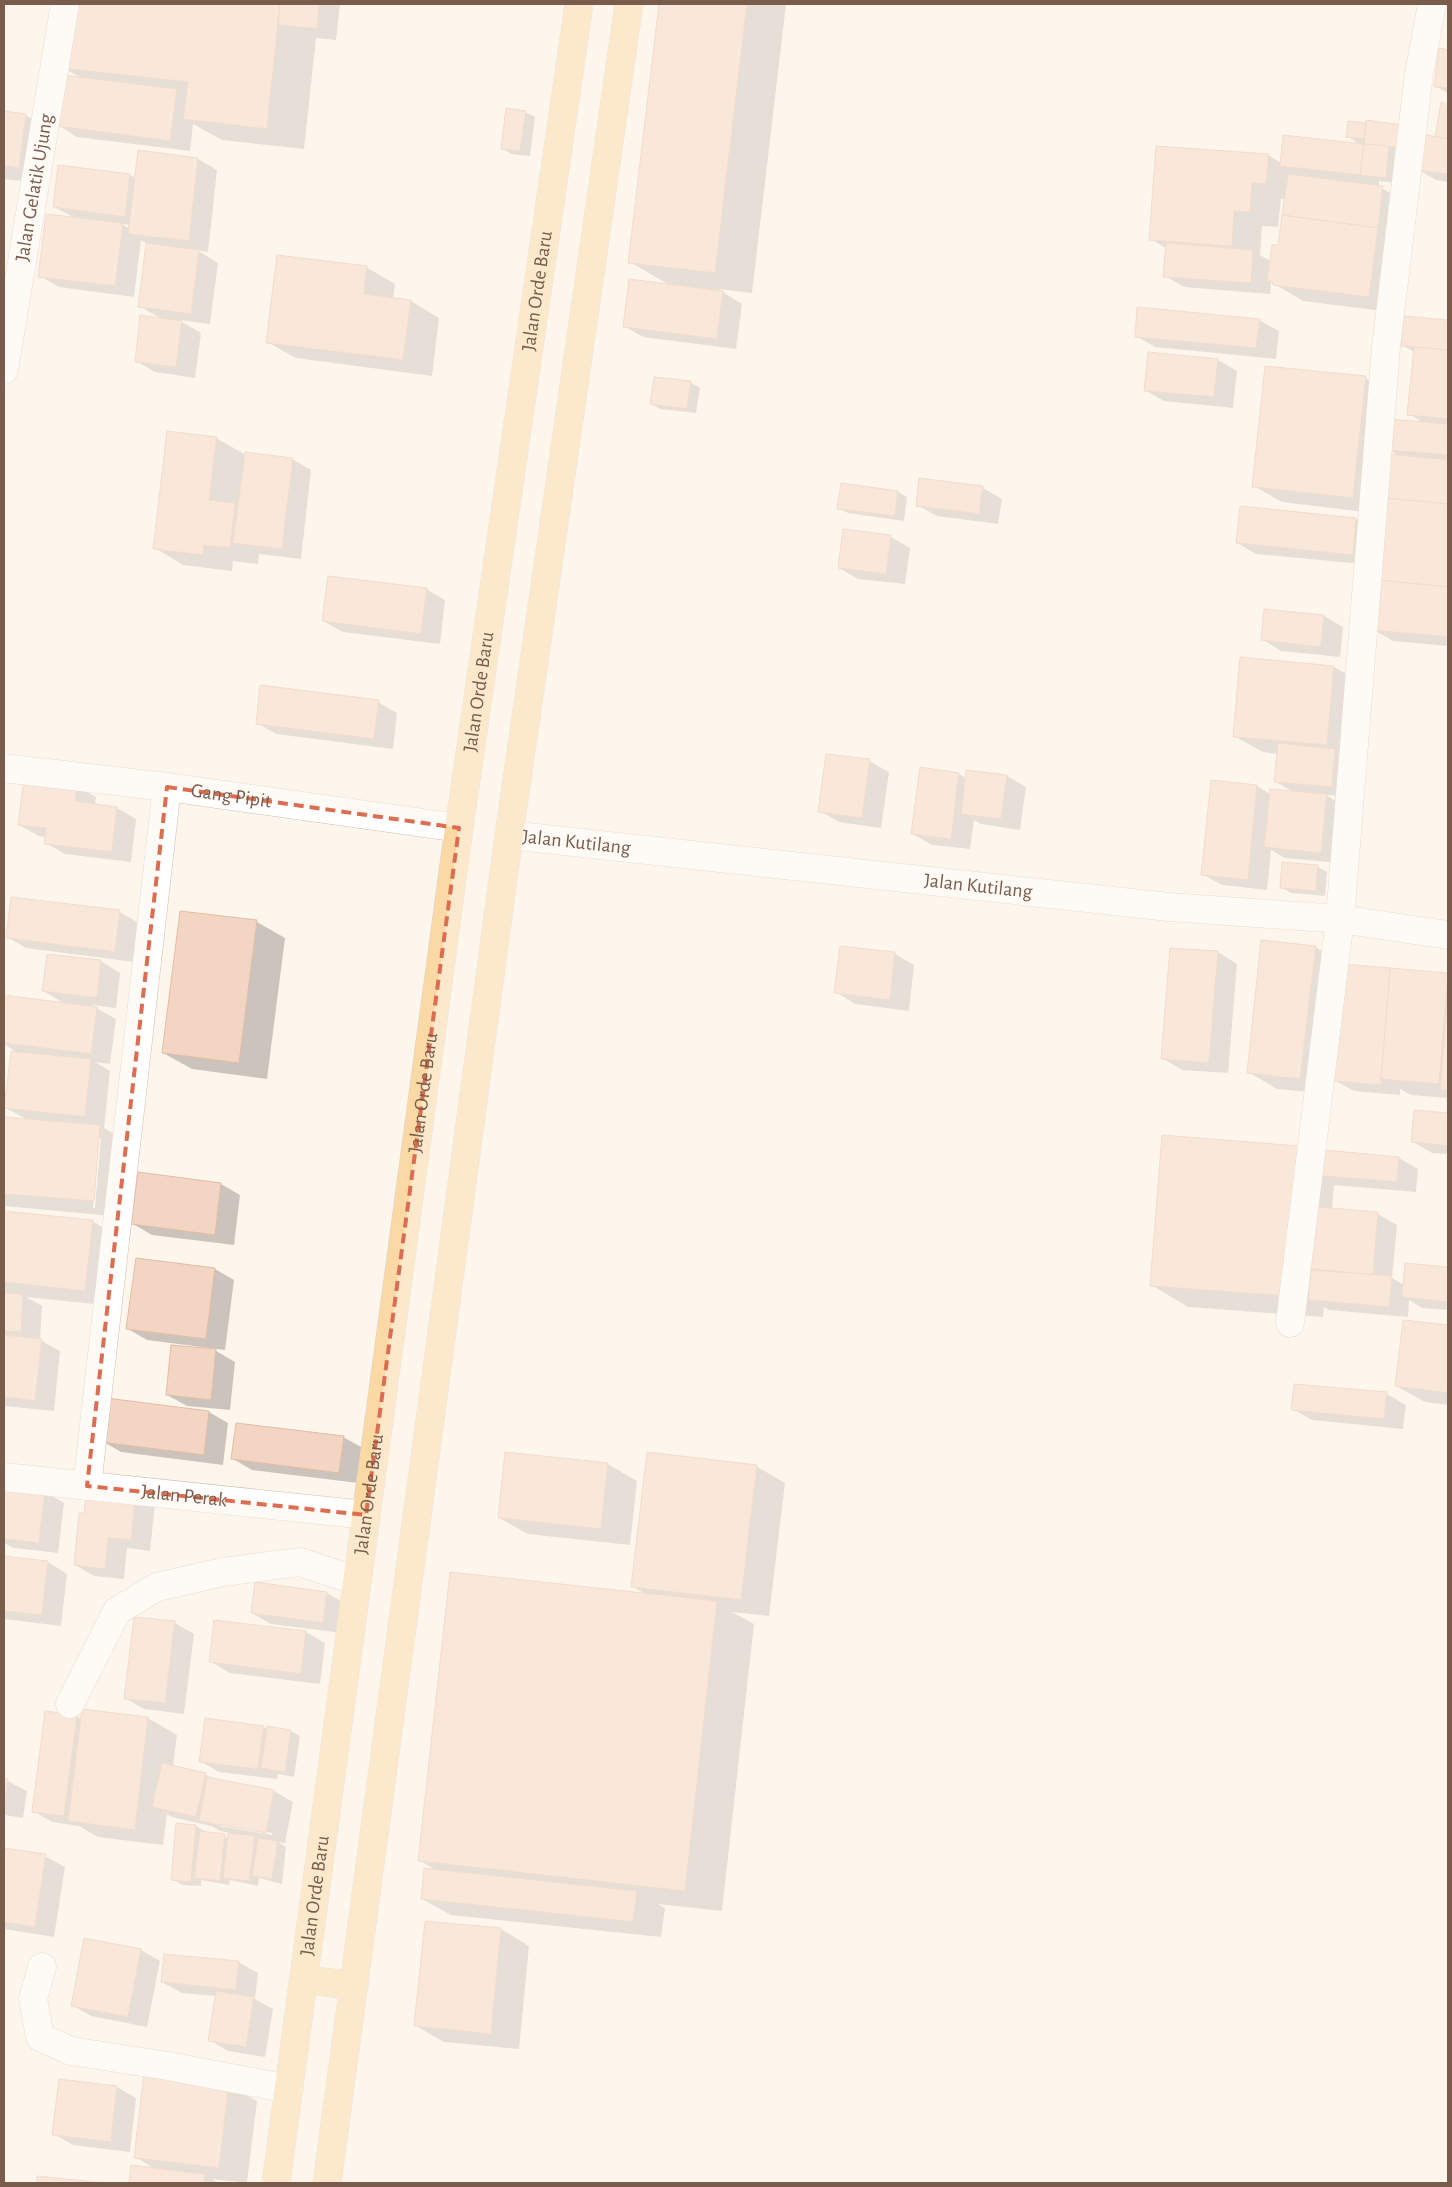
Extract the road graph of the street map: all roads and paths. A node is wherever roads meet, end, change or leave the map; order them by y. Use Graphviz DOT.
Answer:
graph roads {
  1 [pos="65,4"];
  2 [pos="579,4"];
  3 [pos="629,4"];
  4 [pos="1432,4"];
  5 [pos="4,370"];
  6 [pos="4,768"];
  7 [pos="167,787"];
  8 [pos="459,828"];
  9 [pos="509,834"];
  10 [pos="1340,919"];
  11 [pos="1448,935"];
  12 [pos="1290,1322"];
  13 [pos="4,1477"];
  14 [pos="87,1486"];
  15 [pos="366,1515"];
  16 [pos="357,1581"];
  17 [pos="70,1704"];
  18 [pos="42,1967"];
  19 [pos="304,1979"];
  20 [pos="354,1986"];
  21 [pos="289,2089"];
  22 [pos="276,2183"];
  23 [pos="327,2183"];
  1 -- 5 [label="street, Jalan Gelatik Ujung"];
  2 -- 8 [label="main road, Jalan Orde Baru"];
  3 -- 9 [label="main road"];
  4 -- 10 [label="street"];
  6 -- 7 [label="street, Gang Pipit"];
  7 -- 8 [label="street, Gang Pipit"];
  7 -- 14 [label="street"];
  8 -- 15 [label="main road, Jalan Orde Baru"];
  9 -- 10 [label="street, Jalan Kutilang"];
  9 -- 20 [label="main road"];
  10 -- 11 [label="street, Jalan Kutilang"];
  10 -- 12 [label="street"];
  13 -- 14 [label="street, Jalan Perak"];
  14 -- 15 [label="street, Jalan Perak"];
  15 -- 16 [label="main road, Jalan Orde Baru"];
  16 -- 17 [label="street"];
  16 -- 19 [label="main road, Jalan Orde Baru"];
  18 -- 21 [label="street"];
  19 -- 20 [label="main road"];
  19 -- 21 [label="main road, Jalan Orde Baru"];
  20 -- 23 [label="main road"];
  21 -- 22 [label="main road, Jalan Orde Baru"];
}
